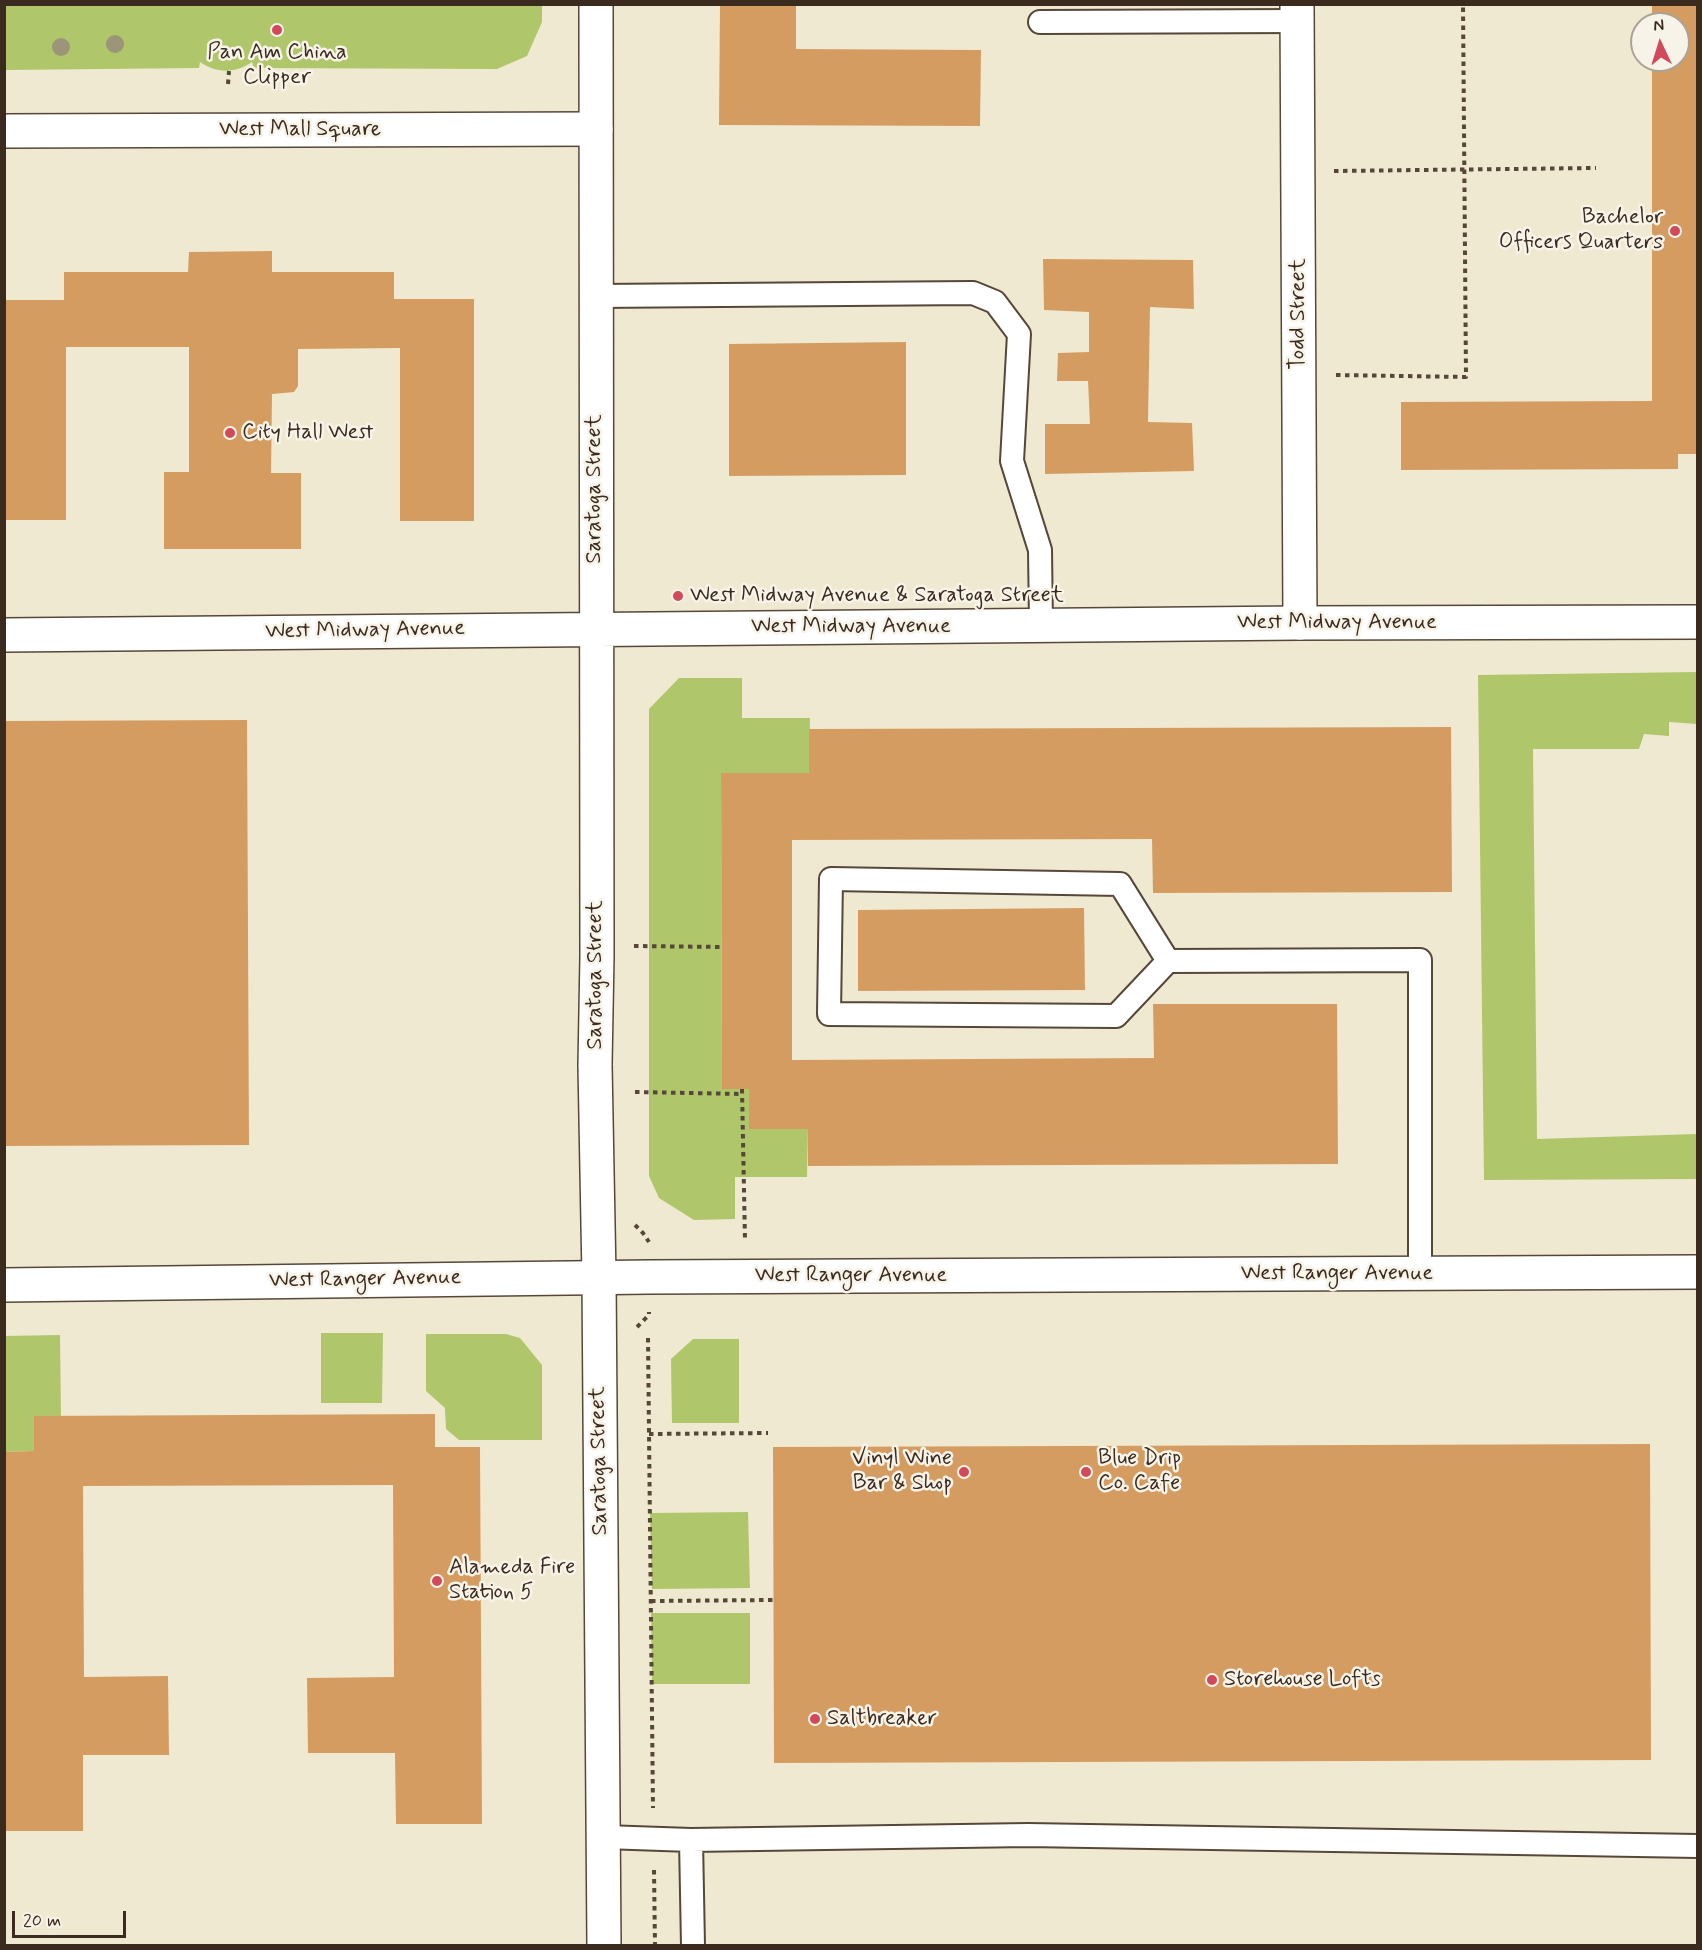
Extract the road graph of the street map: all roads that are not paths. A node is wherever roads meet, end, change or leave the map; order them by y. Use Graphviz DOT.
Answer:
graph roads {
  1 [pos="596,4"];
  2 [pos="1297,13"];
  3 [pos="1040,22"];
  4 [pos="596,129"];
  5 [pos="4,131"];
  6 [pos="596,296"];
  7 [pos="1698,622"];
  8 [pos="1300,623"];
  9 [pos="1041,625"];
  10 [pos="595,629"];
  11 [pos="4,635"];
  12 [pos="1168,961"];
  13 [pos="1698,1272"];
  14 [pos="1420,1274"];
  15 [pos="599,1277"];
  16 [pos="4,1284"];
  17 [pos="604,1837"];
  18 [pos="691,1840"];
  19 [pos="1698,1846"];
  20 [pos="604,1946"];
  21 [pos="693,1946"];
  1 -- 4 [label="street, Saratoga Street"];
  2 -- 3 [label="lane"];
  2 -- 8 [label="street, Todd Street"];
  4 -- 5 [label="street, West Mall Square"];
  4 -- 6 [label="street, Saratoga Street"];
  6 -- 9 [label="lane"];
  6 -- 10 [label="street, Saratoga Street"];
  7 -- 8 [label="street, West Midway Avenue"];
  8 -- 9 [label="street, West Midway Avenue"];
  9 -- 10 [label="street, West Midway Avenue"];
  10 -- 11 [label="street, West Midway Avenue"];
  10 -- 15 [label="street, Saratoga Street"];
  12 -- 12 [label="lane"];
  12 -- 14 [label="lane"];
  13 -- 14 [label="street, West Ranger Avenue"];
  14 -- 15 [label="street, West Ranger Avenue"];
  15 -- 16 [label="street, West Ranger Avenue"];
  15 -- 17 [label="street, Saratoga Street"];
  17 -- 18 [label="lane"];
  17 -- 20 [label="street, Saratoga Street"];
  18 -- 19 [label="lane"];
  18 -- 21 [label="lane"];
}
